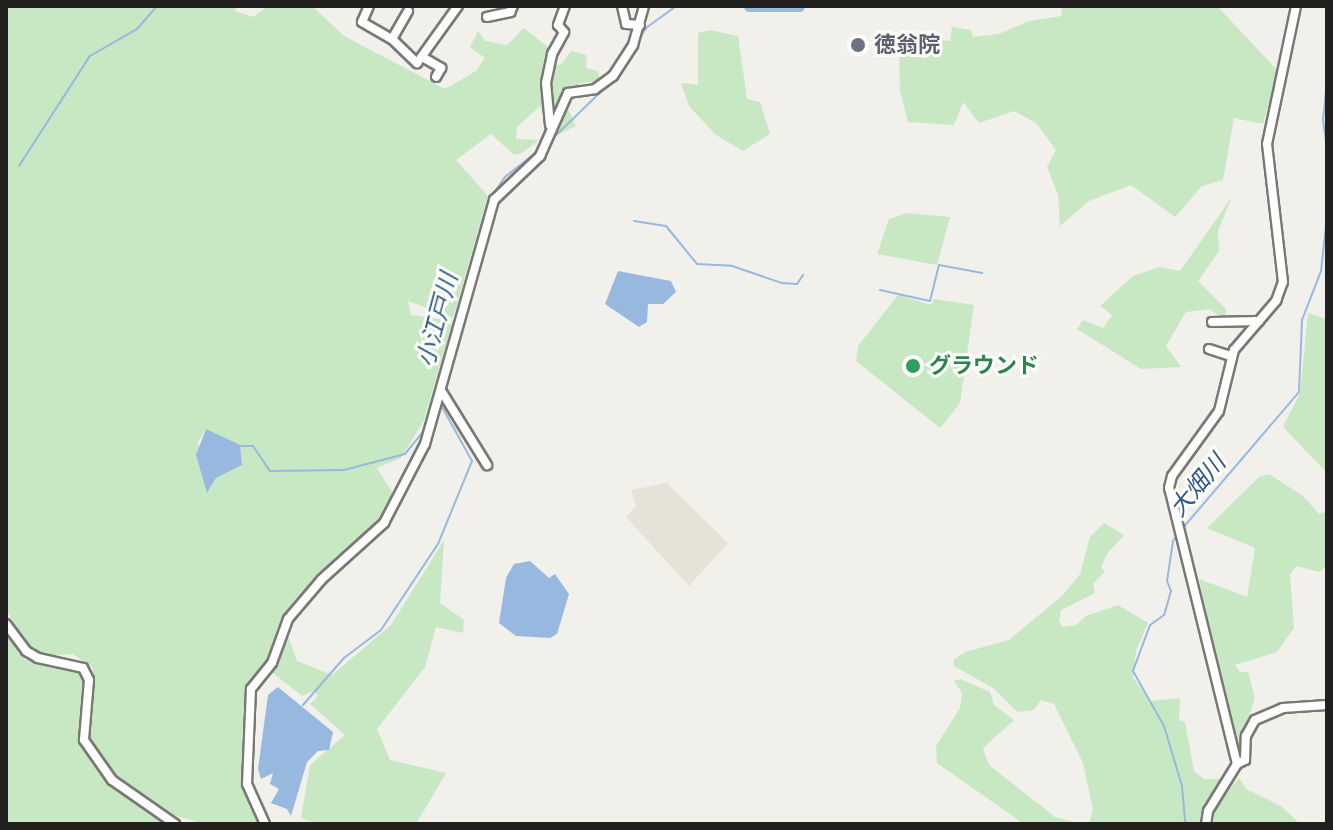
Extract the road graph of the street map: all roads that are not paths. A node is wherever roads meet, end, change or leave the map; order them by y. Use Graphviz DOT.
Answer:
graph roads {
  1 [pos="369,6"];
  2 [pos="456,6"];
  3 [pos="513,6"];
  4 [pos="565,6"];
  5 [pos="622,6"];
  6 [pos="644,6"];
  7 [pos="1296,6"];
  8 [pos="406,8"];
  9 [pos="487,17"];
  10 [pos="640,25"];
  11 [pos="392,39"];
  12 [pos="424,58"];
  13 [pos="436,77"];
  14 [pos="550,125"];
  15 [pos="1260,321"];
  16 [pos="1212,322"];
  17 [pos="1209,349"];
  18 [pos="1231,356"];
  19 [pos="441,394"];
  20 [pos="487,465"];
  21 [pos="6,624"];
  22 [pos="1327,705"];
  23 [pos="1237,764"];
  24 [pos="175,824"];
  25 [pos="265,824"];
  26 [pos="1206,824"];
  1 -- 11 [label="street"];
  2 -- 12 [label="street"];
  3 -- 9 [label="street"];
  4 -- 14 [label="street"];
  5 -- 10 [label="street"];
  6 -- 10 [label="street"];
  7 -- 15 [label="street"];
  8 -- 11 [label="street"];
  10 -- 14 [label="street"];
  11 -- 12 [label="street"];
  12 -- 13 [label="street"];
  14 -- 19 [label="street"];
  15 -- 16 [label="street"];
  15 -- 18 [label="street"];
  17 -- 18 [label="street"];
  18 -- 23 [label="street"];
  19 -- 20 [label="street"];
  19 -- 25 [label="street"];
  21 -- 24 [label="street"];
  22 -- 23 [label="street"];
  23 -- 26 [label="street"];
}
